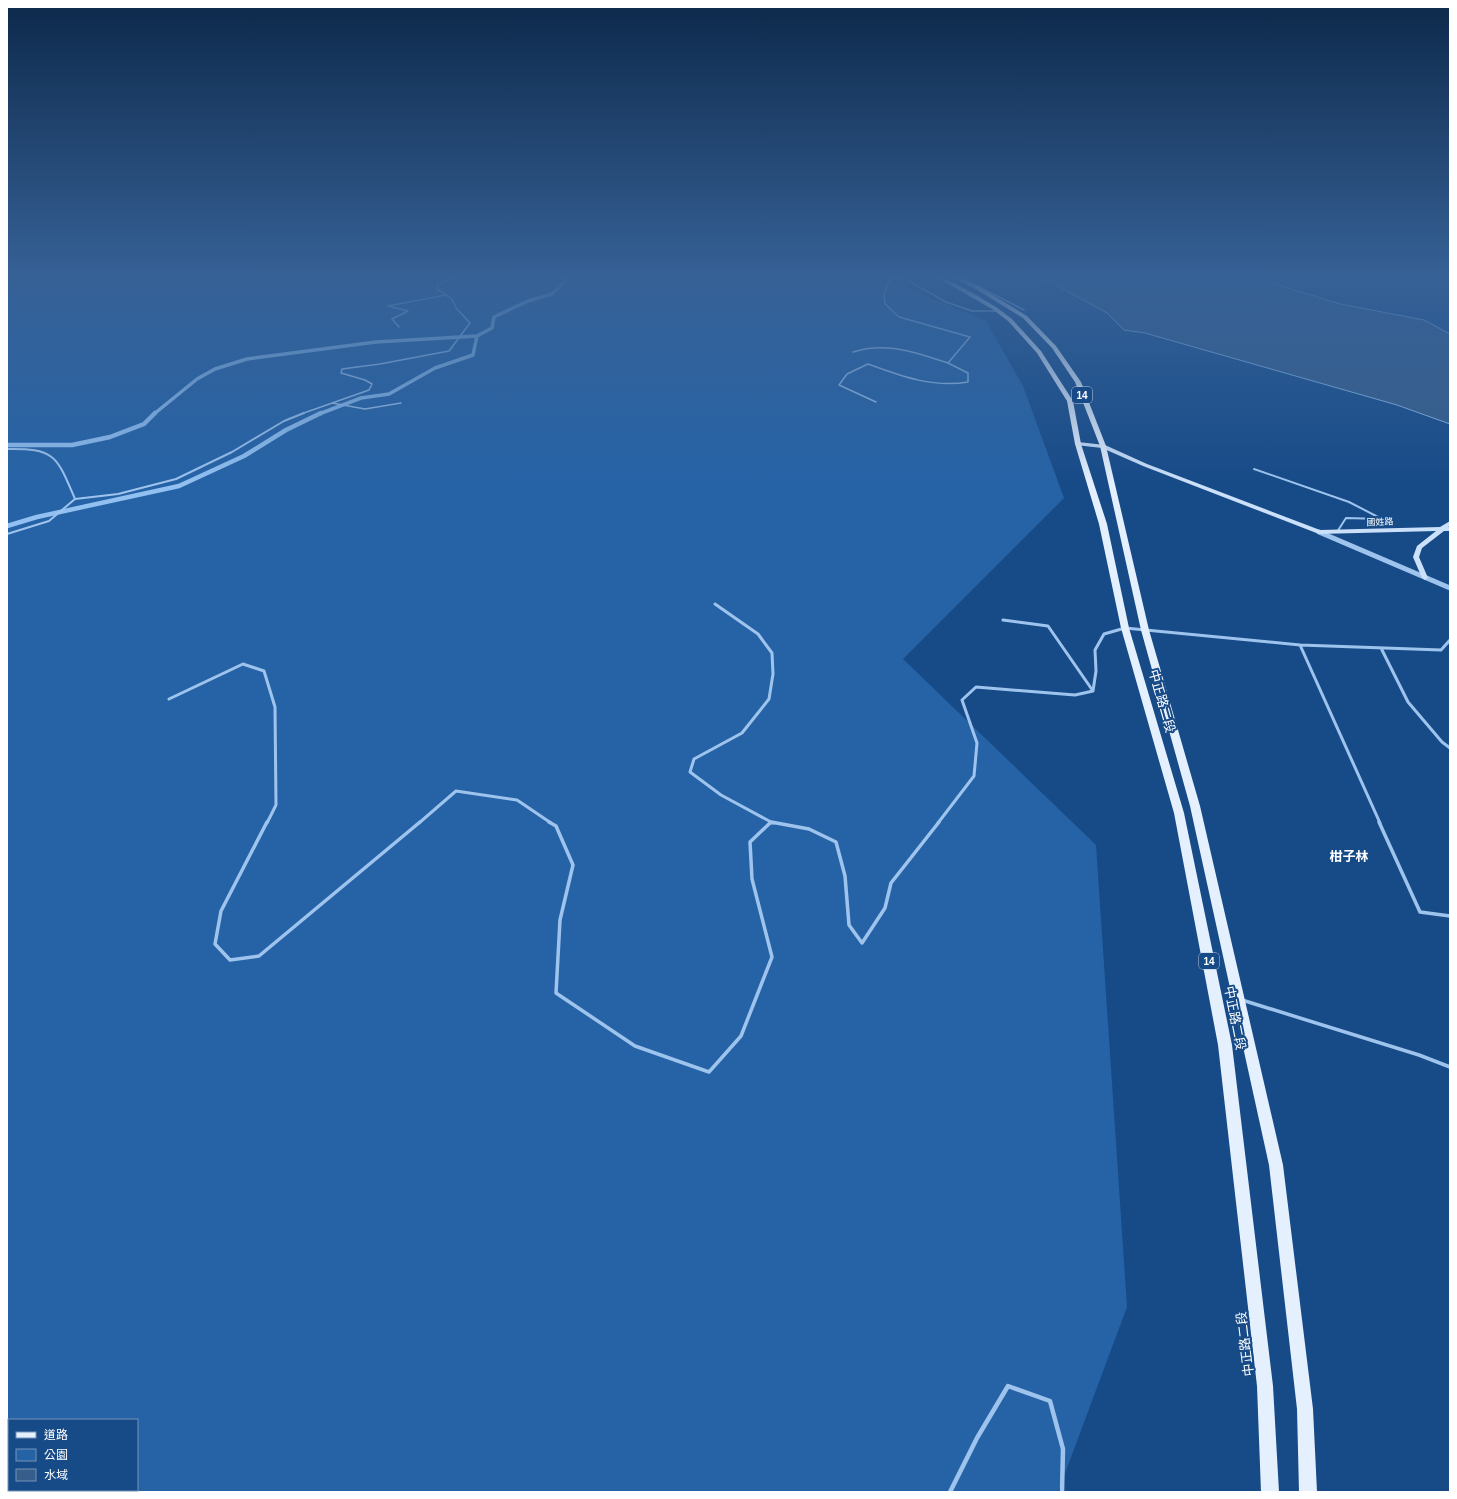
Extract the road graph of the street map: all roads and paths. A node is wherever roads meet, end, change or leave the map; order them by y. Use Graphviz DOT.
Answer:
graph roads {
  1 [pos="454,344"];
  2 [pos="964,344"];
  3 [pos="1032,344"];
  4 [pos="1051,344"];
  5 [pos="854,352"];
  6 [pos="948,363"];
  7 [pos="401,402"];
  8 [pos="876,402"];
  9 [pos="330,403"];
  10 [pos="1078,444"];
  11 [pos="1103,446"];
  12 [pos="7,449"];
  13 [pos="1254,469"];
  14 [pos="75,499"];
  15 [pos="1450,523"];
  16 [pos="1441,529"];
  17 [pos="1450,529"];
  18 [pos="1319,532"];
  19 [pos="1336,532"];
  20 [pos="7,534"];
  21 [pos="1425,578"];
  22 [pos="1450,588"];
  23 [pos="715,604"];
  24 [pos="1003,620"];
  25 [pos="1125,628"];
  26 [pos="1145,630"];
  27 [pos="1450,640"];
  28 [pos="1300,645"];
  29 [pos="1381,648"];
  30 [pos="1093,691"];
  31 [pos="169,699"];
  32 [pos="1450,748"];
  33 [pos="771,822"];
  34 [pos="1450,916"];
  35 [pos="1240,1000"];
  36 [pos="1450,1067"];
  37 [pos="950,1492"];
  38 [pos="1062,1492"];
  39 [pos="1270,1492"];
  40 [pos="1308,1492"];
  1 -- 9 [label="lane"];
  2 -- 6 [label="lane"];
  3 -- 10 [label="main road, 中正路二段 / 14"];
  4 -- 11 [label="main road, 中正路二段 / 14"];
  5 -- 6 [label="lane"];
  6 -- 8 [label="lane"];
  7 -- 9 [label="lane"];
  9 -- 14 [label="lane"];
  10 -- 11 [label="main road"];
  10 -- 25 [label="main road, 中正路二段 / 14"];
  11 -- 18 [label="main road"];
  11 -- 26 [label="main road, 中正路二段 / 14"];
  12 -- 14 [label="lane"];
  13 -- 19 [label="lane"];
  14 -- 20 [label="lane"];
  15 -- 16 [label="main road"];
  16 -- 17 [label="main road, 國姓路"];
  16 -- 19 [label="main road, 國姓路"];
  16 -- 21 [label="main road"];
  18 -- 19 [label="main road, 國姓路"];
  18 -- 21 [label="street"];
  21 -- 22 [label="street"];
  23 -- 33 [label="lane"];
  24 -- 30 [label="lane"];
  25 -- 26 [label="lane"];
  25 -- 30 [label="lane"];
  25 -- 39 [label="main road, 中正路二段 / 14"];
  26 -- 28 [label="lane"];
  26 -- 35 [label="main road, 中正路二段 / 14"];
  27 -- 29 [label="lane"];
  28 -- 29 [label="lane"];
  28 -- 34 [label="lane"];
  29 -- 32 [label="lane"];
  30 -- 33 [label="lane"];
  31 -- 33 [label="lane"];
  35 -- 36 [label="lane"];
  35 -- 40 [label="main road, 中正路二段 / 14"];
  37 -- 38 [label="lane"];
}
